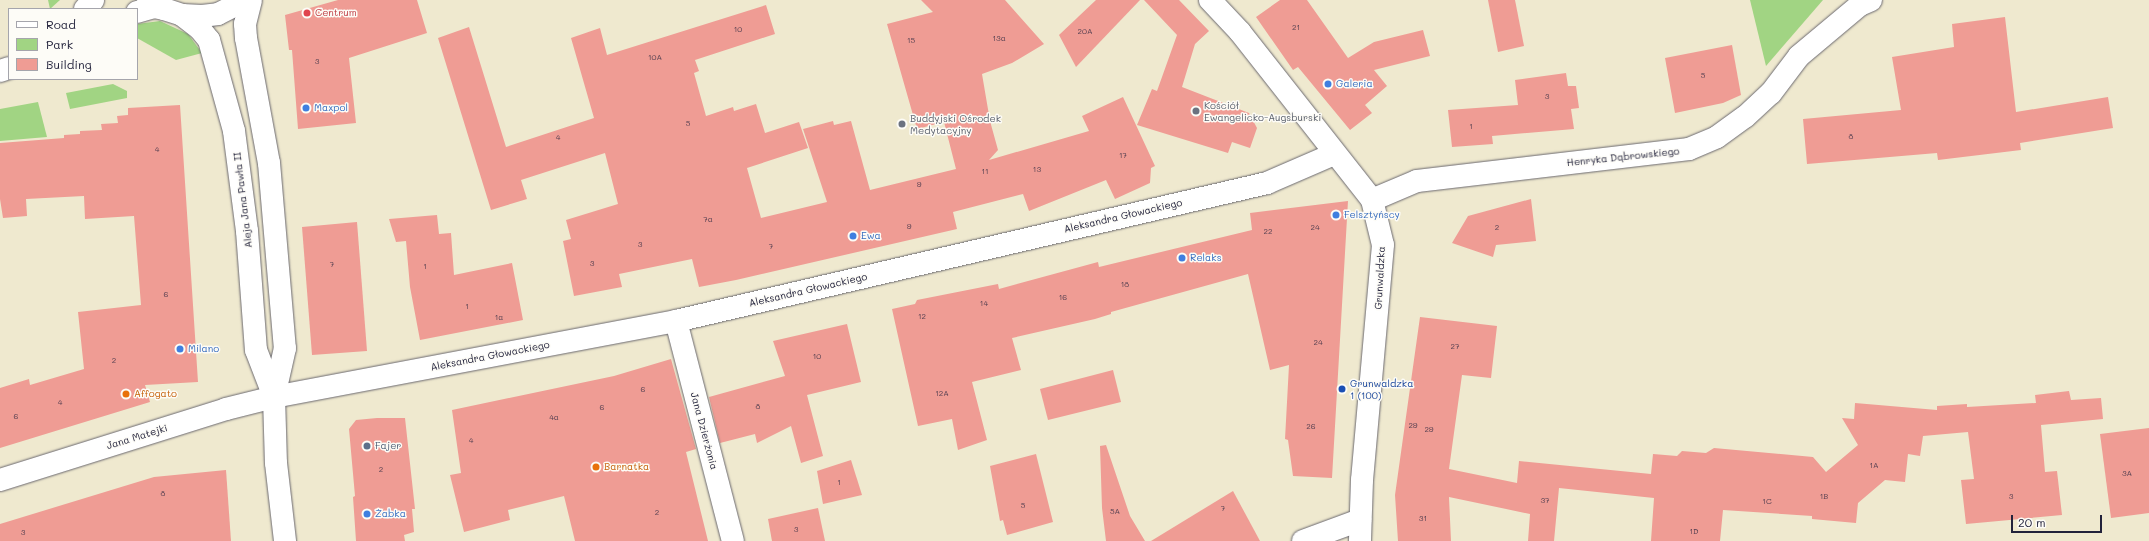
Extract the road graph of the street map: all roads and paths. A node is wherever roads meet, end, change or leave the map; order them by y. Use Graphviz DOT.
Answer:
graph roads {
  1 [pos="93,0"];
  2 [pos="246,0"];
  3 [pos="251,0"];
  4 [pos="1210,0"];
  5 [pos="1871,0"];
  6 [pos="86,8"];
  7 [pos="165,8"];
  8 [pos="138,12"];
  9 [pos="1334,154"];
  10 [pos="1372,200"];
  11 [pos="676,321"];
  12 [pos="274,397"];
  13 [pos="0,480"];
  14 [pos="1360,531"];
  15 [pos="285,541"];
  16 [pos="733,541"];
  17 [pos="1303,541"];
  1 -- 6 [label="street"];
  2 -- 7 [label="street"];
  3 -- 12 [label="street, Aleja Jana Pawła II"];
  4 -- 9 [label="street, Grunwaldzka"];
  5 -- 10 [label="street, Henryka Dąbrowskiego"];
  7 -- 8 [label="street"];
  7 -- 12 [label="street, Aleja Jana Pawła II"];
  9 -- 10 [label="street, Grunwaldzka"];
  9 -- 11 [label="street, Aleksandra Głowackiego"];
  10 -- 14 [label="street, Grunwaldzka"];
  11 -- 12 [label="street, Aleksandra Głowackiego"];
  11 -- 16 [label="street, Jana Dzierżonia"];
  12 -- 13 [label="street, Jana Matejki"];
  12 -- 15 [label="street, Aleja Jana Pawła II"];
  14 -- 17 [label="street"];
}
